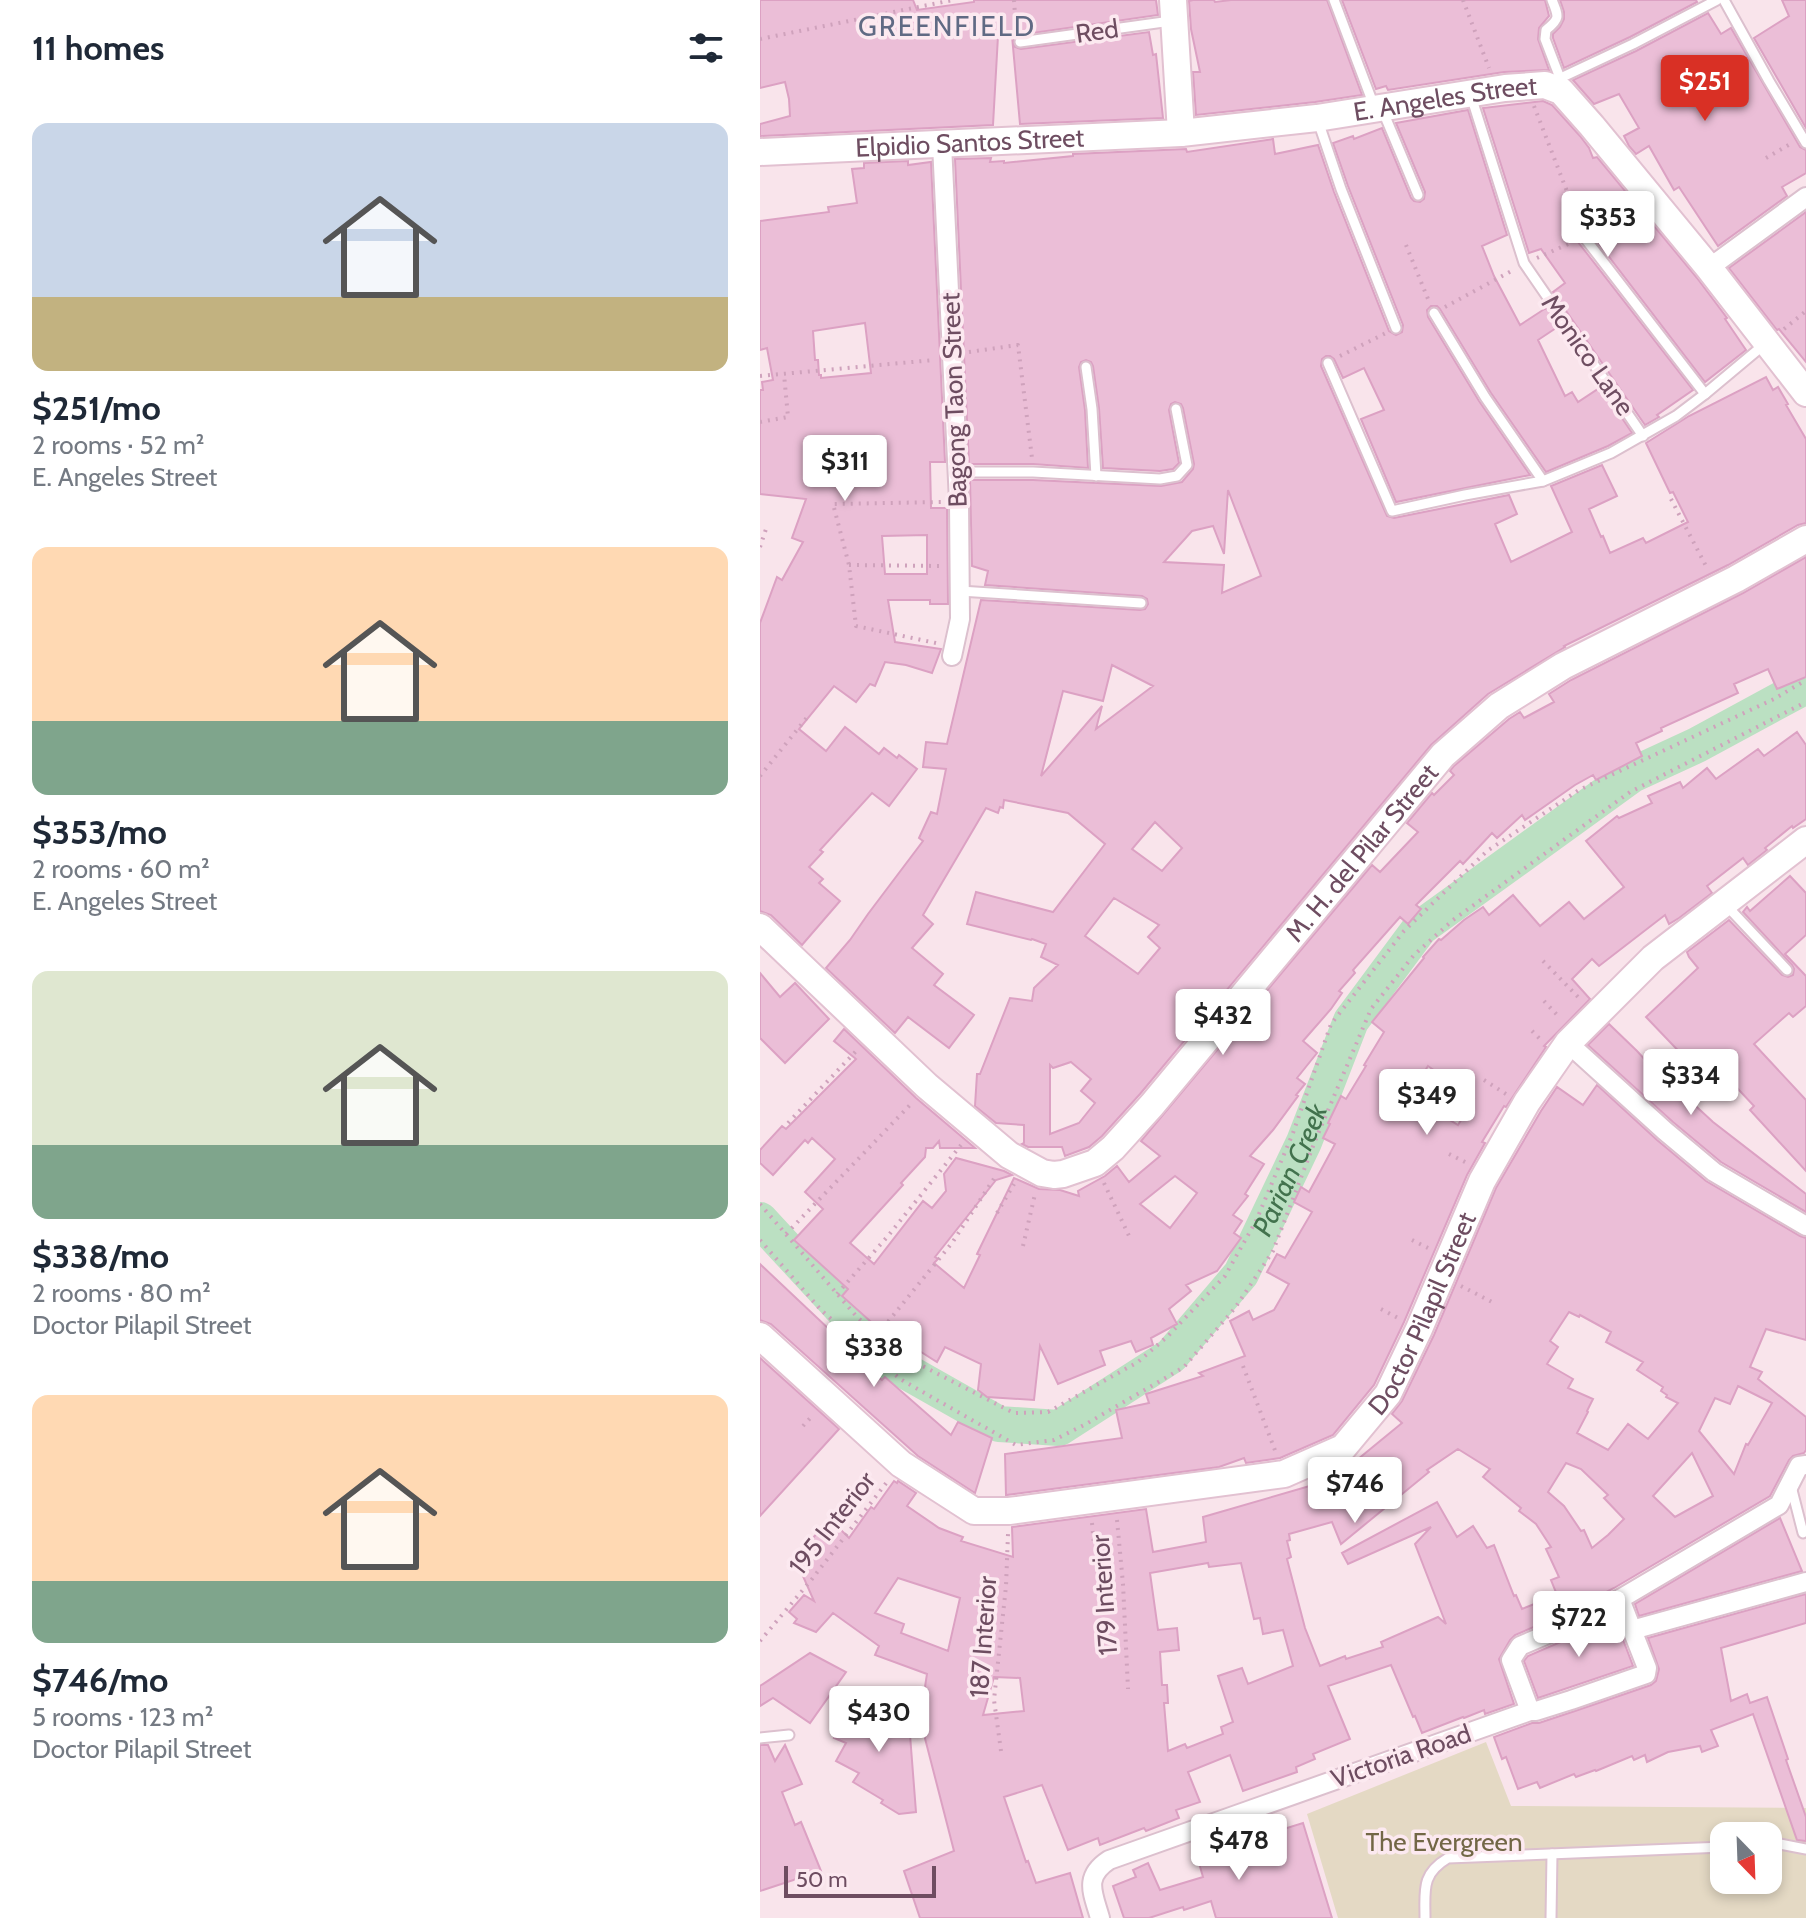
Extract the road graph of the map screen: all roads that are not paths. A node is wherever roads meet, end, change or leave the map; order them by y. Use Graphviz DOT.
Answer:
graph roads {
  1 [pos="1334,0"];
  2 [pos="1552,0"];
  3 [pos="1717,0"];
  4 [pos="1724,0"];
  5 [pos="1174,10"];
  6 [pos="1020,42"];
  7 [pos="1546,88"];
  8 [pos="1470,94"];
  9 [pos="1378,109"];
  10 [pos="1317,118"];
  11 [pos="1181,133"];
  12 [pos="1804,140"];
  13 [pos="942,144"];
  14 [pos="760,152"];
  15 [pos="1418,195"];
  16 [pos="1806,197"];
  17 [pos="1584,237"];
  18 [pos="1709,268"];
  19 [pos="1434,313"];
  20 [pos="1396,328"];
  21 [pos="1767,343"];
  22 [pos="1328,363"];
  23 [pos="1086,367"];
  24 [pos="1806,393"];
  25 [pos="1705,394"];
  26 [pos="1176,409"];
  27 [pos="1643,436"];
  28 [pos="958,472"];
  29 [pos="1096,476"];
  30 [pos="1543,481"];
  31 [pos="1806,539"];
  32 [pos="960,591"];
  33 [pos="1141,603"];
  34 [pos="953,651"];
  35 [pos="1806,840"];
  36 [pos="1724,904"];
  37 [pos="760,927"];
  38 [pos="1787,970"];
  39 [pos="1568,1043"];
  40 [pos="1806,1226"];
  41 [pos="760,1336"];
  42 [pos="1806,1465"];
  43 [pos="1790,1482"];
  44 [pos="1803,1533"];
  45 [pos="1806,1582"];
  46 [pos="1620,1599"];
  47 [pos="1632,1630"];
  48 [pos="1530,1711"];
  49 [pos="789,1735"];
  50 [pos="760,1738"];
  51 [pos="1782,1844"];
  52 [pos="1710,1848"];
  53 [pos="1806,1849"];
  54 [pos="1552,1854"];
  55 [pos="1100,1918"];
  56 [pos="1425,1918"];
  57 [pos="1551,1918"];
  1 -- 9 [label="lane"];
  2 -- 7 [label="lane"];
  3 -- 7 [label="lane"];
  4 -- 12 [label="lane"];
  5 -- 6 [label="lane, Red"];
  5 -- 11 [label="street"];
  7 -- 8 [label="street, E. Angeles Street"];
  7 -- 18 [label="street, E. Angeles Street"];
  8 -- 9 [label="street, E. Angeles Street"];
  8 -- 27 [label="lane, Monico Lane"];
  9 -- 10 [label="street, E. Angeles Street"];
  9 -- 15 [label="lane"];
  10 -- 11 [label="street, E. Angeles Street"];
  10 -- 20 [label="lane"];
  11 -- 13 [label="street, Elpidio Santos Street"];
  13 -- 14 [label="street, Elpidio Santos Street"];
  13 -- 28 [label="street, Bagong Taon Street"];
  16 -- 18 [label="street"];
  17 -- 25 [label="lane"];
  18 -- 21 [label="street, E. Angeles Street"];
  19 -- 30 [label="lane"];
  21 -- 24 [label="street, E. Angeles Street"];
  21 -- 25 [label="lane"];
  22 -- 30 [label="lane"];
  23 -- 29 [label="lane"];
  25 -- 27 [label="lane"];
  26 -- 29 [label="lane"];
  27 -- 30 [label="lane"];
  28 -- 29 [label="lane"];
  28 -- 32 [label="street, Bagong Taon Street"];
  31 -- 37 [label="street, M. H. del Pilar Street"];
  32 -- 33 [label="lane"];
  32 -- 34 [label="street, Bagong Taon Street"];
  35 -- 36 [label="street, Doctor Pilapil Street"];
  36 -- 38 [label="lane"];
  36 -- 39 [label="street, Doctor Pilapil Street"];
  39 -- 40 [label="street"];
  39 -- 41 [label="street, Doctor Pilapil Street"];
  42 -- 43 [label="street"];
  43 -- 44 [label="lane"];
  43 -- 46 [label="street"];
  45 -- 47 [label="street"];
  46 -- 47 [label="street"];
  46 -- 48 [label="street"];
  47 -- 48 [label="street"];
  48 -- 55 [label="street, Victoria Road"];
  49 -- 50 [label="lane"];
  51 -- 53 [label="lane"];
  52 -- 54 [label="lane"];
  54 -- 56 [label="lane"];
  54 -- 57 [label="lane"];
}
